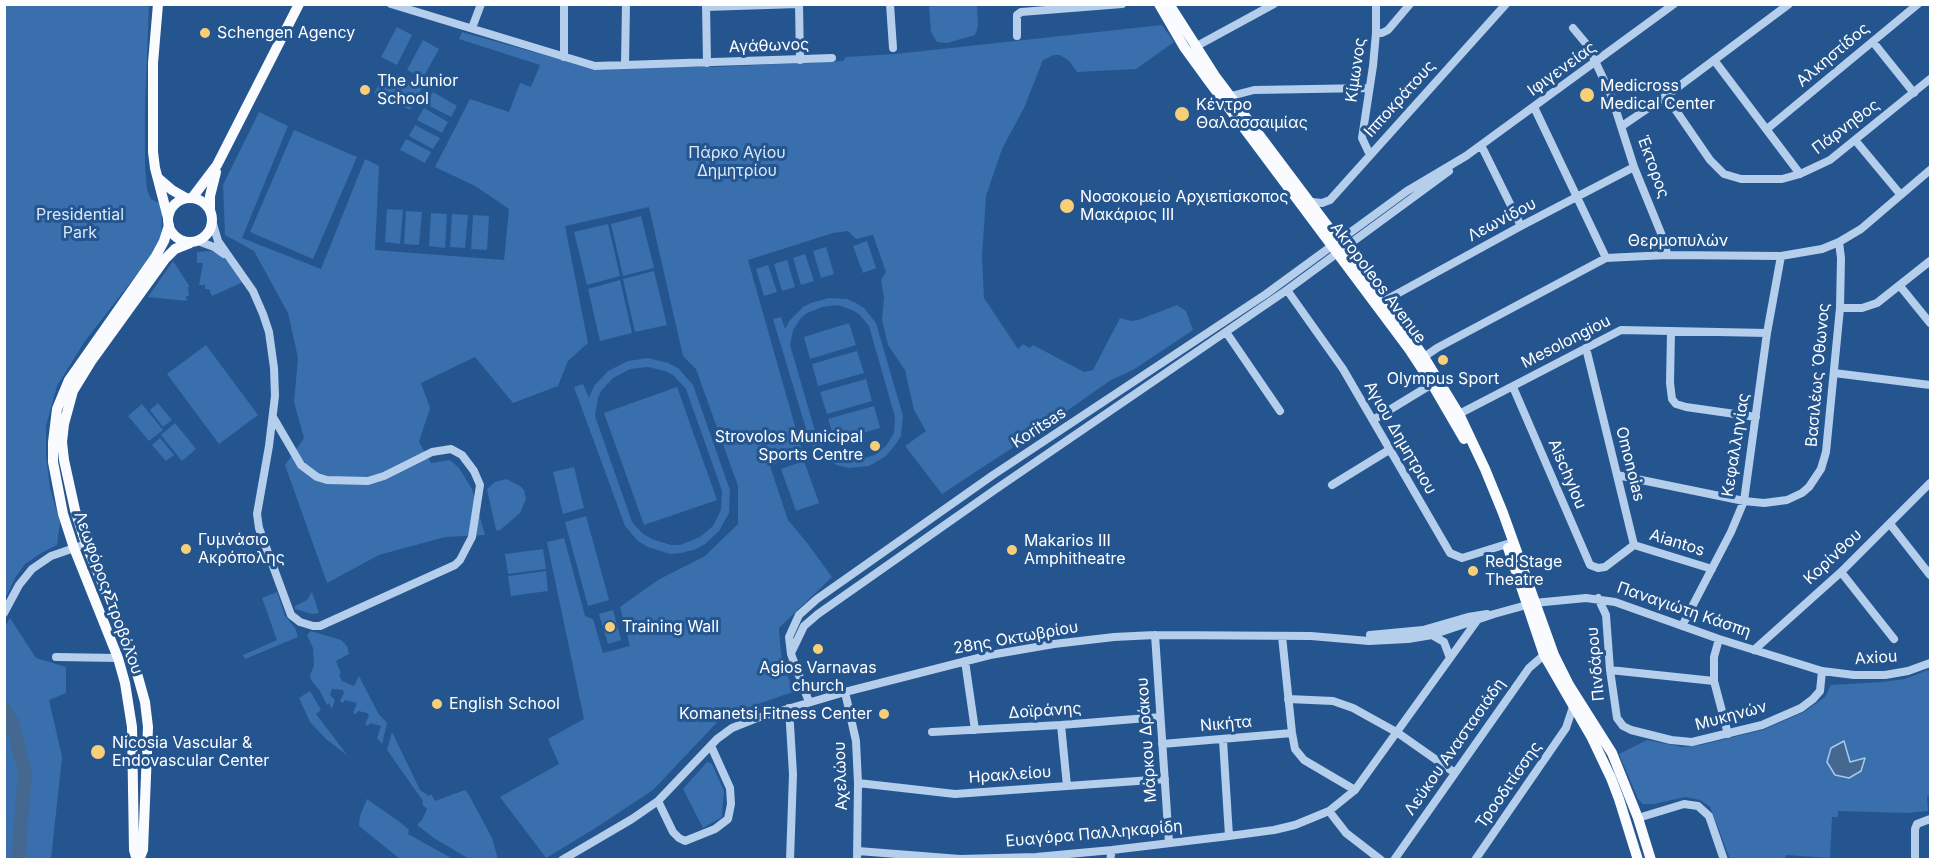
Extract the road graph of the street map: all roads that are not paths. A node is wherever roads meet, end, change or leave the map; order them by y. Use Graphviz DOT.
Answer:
graph roads {
  1 [pos="158,4"];
  2 [pos="299,4"];
  3 [pos="391,4"];
  4 [pos="481,4"];
  5 [pos="564,4"];
  6 [pos="626,4"];
  7 [pos="799,4"];
  8 [pos="890,4"];
  9 [pos="1122,4"];
  10 [pos="1159,4"];
  11 [pos="1169,4"];
  12 [pos="1249,4"];
  13 [pos="1274,4"];
  14 [pos="1376,4"];
  15 [pos="1410,4"];
  16 [pos="1506,4"];
  17 [pos="1674,4"];
  18 [pos="1789,4"];
  19 [pos="1918,4"];
  20 [pos="706,6"];
  21 [pos="1079,6"];
  22 [pos="1253,15"];
  23 [pos="472,28"];
  24 [pos="1573,28"];
  25 [pos="1376,33"];
  26 [pos="1017,36"];
  27 [pos="1873,42"];
  28 [pos="1195,47"];
  29 [pos="893,48"];
  30 [pos="564,57"];
  31 [pos="832,58"];
  32 [pos="800,60"];
  33 [pos="1714,60"];
  34 [pos="707,63"];
  35 [pos="1595,63"];
  36 [pos="625,65"];
  37 [pos="1930,79"];
  38 [pos="1369,88"];
  39 [pos="1914,93"];
  40 [pos="1231,96"];
  41 [pos="1666,96"];
  42 [pos="1534,107"];
  43 [pos="1622,126"];
  44 [pos="1767,129"];
  45 [pos="1855,140"];
  46 [pos="1481,145"];
  47 [pos="1370,155"];
  48 [pos="217,165"];
  49 [pos="1635,167"];
  50 [pos="1930,170"];
  51 [pos="1800,174"];
  52 [pos="158,178"];
  53 [pos="1900,194"];
  54 [pos="1577,196"];
  55 [pos="189,198"];
  56 [pos="1312,202"];
  57 [pos="210,209"];
  58 [pos="168,221"];
  59 [pos="213,224"];
  60 [pos="1521,226"];
  61 [pos="194,242"];
  62 [pos="1839,242"];
  63 [pos="1339,248"];
  64 [pos="1667,255"];
  65 [pos="1781,256"];
  66 [pos="1606,258"];
  67 [pos="1930,261"];
  68 [pos="233,262"];
  69 [pos="1900,286"];
  70 [pos="1287,290"];
  71 [pos="1384,301"];
  72 [pos="1840,308"];
  73 [pos="1930,323"];
  74 [pos="1226,332"];
  75 [pos="1671,332"];
  76 [pos="1767,333"];
  77 [pos="1586,348"];
  78 [pos="1424,357"];
  79 [pos="1834,373"];
  80 [pos="1432,384"];
  81 [pos="1930,385"];
  82 [pos="1513,387"];
  83 [pos="1280,411"];
  84 [pos="1459,414"];
  85 [pos="273,417"];
  86 [pos="1756,417"];
  87 [pos="1373,420"];
  88 [pos="1389,450"];
  89 [pos="1617,475"];
  90 [pos="1930,483"];
  91 [pos="1332,485"];
  92 [pos="1744,501"];
  93 [pos="1890,524"];
  94 [pos="86,544"];
  95 [pos="1507,544"];
  96 [pos="1634,545"];
  97 [pos="74,548"];
  98 [pos="1712,569"];
  99 [pos="1840,572"];
  100 [pos="1930,575"];
  101 [pos="1598,598"];
  102 [pos="1530,604"];
  103 [pos="5,612"];
  104 [pos="1494,614"];
  105 [pos="1477,621"];
  106 [pos="1682,626"];
  107 [pos="1155,635"];
  108 [pos="1432,635"];
  109 [pos="1282,636"];
  110 [pos="1343,637"];
  111 [pos="1719,639"];
  112 [pos="1894,639"];
  113 [pos="1754,650"];
  114 [pos="791,654"];
  115 [pos="1544,655"];
  116 [pos="56,657"];
  117 [pos="118,658"];
  118 [pos="1450,658"];
  119 [pos="965,661"];
  120 [pos="1930,663"];
  121 [pos="1610,670"];
  122 [pos="1822,670"];
  123 [pos="1714,681"];
  124 [pos="845,692"];
  125 [pos="1288,699"];
  126 [pos="809,702"];
  127 [pos="789,708"];
  128 [pos="1573,708"];
  129 [pos="1160,717"];
  130 [pos="1061,725"];
  131 [pos="1585,726"];
  132 [pos="1623,726"];
  133 [pos="132,727"];
  134 [pos="148,727"];
  135 [pos="1566,728"];
  136 [pos="975,730"];
  137 [pos="932,732"];
  138 [pos="1292,733"];
  139 [pos="1398,733"];
  140 [pos="1728,734"];
  141 [pos="1223,740"];
  142 [pos="1162,744"];
  143 [pos="711,746"];
  144 [pos="1455,773"];
  145 [pos="1165,779"];
  146 [pos="858,783"];
  147 [pos="1067,786"];
  148 [pos="1355,790"];
  149 [pos="658,801"];
  150 [pos="1329,811"];
  151 [pos="1638,818"];
  152 [pos="1927,820"];
  153 [pos="1229,836"];
  154 [pos="1169,843"];
  155 [pos="857,855"];
  156 [pos="1111,855"];
  157 [pos="138,860"];
  158 [pos="562,860"];
  159 [pos="790,860"];
  160 [pos="1381,860"];
  161 [pos="1394,860"];
  162 [pos="1475,860"];
  163 [pos="1638,860"];
  164 [pos="1651,860"];
  165 [pos="1724,860"];
  166 [pos="1915,860"];
  1 -- 52 [label="main road"];
  2 -- 48 [label="main road"];
  3 -- 23 [label="street, Αγάθωνος"];
  4 -- 23 [label="street"];
  5 -- 30 [label="street"];
  6 -- 36 [label="street"];
  7 -- 20 [label="street"];
  7 -- 32 [label="street"];
  8 -- 29 [label="street"];
  9 -- 21 [label="street"];
  10 -- 63 [label="main road, Akropoleos Avenue"];
  11 -- 28 [label="main road, Akropoleos Avenue"];
  12 -- 22 [label="street"];
  13 -- 22 [label="street"];
  14 -- 25 [label="street"];
  15 -- 25 [label="street, Κίμωνος"];
  16 -- 47 [label="street, Ιπποκράτους"];
  17 -- 35 [label="street, Ιφιγενείας"];
  18 -- 33 [label="street"];
  19 -- 27 [label="street, Αλκηστίδος"];
  20 -- 34 [label="street"];
  21 -- 26 [label="street"];
  22 -- 28 [label="street"];
  23 -- 30 [label="street, Αγάθωνος"];
  24 -- 35 [label="street, Έκτορος"];
  25 -- 38 [label="street, Κίμωνος"];
  27 -- 39 [label="street"];
  27 -- 44 [label="street, Αλκηστίδος"];
  28 -- 40 [label="main road, Akropoleos Avenue"];
  30 -- 36 [label="street, Αγάθωνος"];
  31 -- 32 [label="street, Αγάθωνος"];
  32 -- 34 [label="street, Αγάθωνος"];
  33 -- 41 [label="street"];
  33 -- 44 [label="street"];
  34 -- 36 [label="street, Αγάθωνος"];
  35 -- 42 [label="street, Ιφιγενείας"];
  35 -- 43 [label="street, Έκτορος"];
  37 -- 39 [label="street, Πάρνηθος"];
  38 -- 40 [label="street"];
  38 -- 47 [label="street, Κίμωνος"];
  39 -- 45 [label="street, Πάρνηθος"];
  40 -- 56 [label="main road, Akropoleos Avenue"];
  41 -- 43 [label="street"];
  41 -- 51 [label="street, Πάρνηθος"];
  42 -- 46 [label="street, Ιφιγενείας"];
  42 -- 54 [label="street"];
  43 -- 49 [label="street, Έκτορος"];
  44 -- 51 [label="street"];
  45 -- 51 [label="street, Πάρνηθος"];
  45 -- 53 [label="street"];
  46 -- 60 [label="street"];
  46 -- 63 [label="street, Ιφιγενείας"];
  47 -- 56 [label="street, Ιπποκράτους"];
  48 -- 55 [label="main road"];
  48 -- 57 [label="main road"];
  49 -- 54 [label="street, Λεωνίδου"];
  49 -- 64 [label="street, Έκτορος"];
  50 -- 53 [label="street, Θερμοπυλών"];
  52 -- 55 [label="main road"];
  52 -- 58 [label="main road"];
  53 -- 62 [label="street, Θερμοπυλών"];
  54 -- 60 [label="street, Λεωνίδου"];
  54 -- 66 [label="street"];
  55 -- 57 [label="main road"];
  55 -- 58 [label="main road"];
  56 -- 63 [label="main road, Akropoleos Avenue"];
  57 -- 59 [label="main road"];
  58 -- 61 [label="main road"];
  58 -- 97 [label="main road, Λεωφόρος Στροβόλου"];
  59 -- 61 [label="main road"];
  59 -- 68 [label="street"];
  60 -- 71 [label="street, Λεωνίδου"];
  61 -- 68 [label="street"];
  61 -- 94 [label="main road, Λεωφόρος Στροβόλου"];
  62 -- 65 [label="street, Θερμοπυλών"];
  62 -- 72 [label="street, Βασιλέως Όθωνος"];
  63 -- 70 [label="street, Koritsas"];
  63 -- 71 [label="main road, Akropoleos Avenue"];
  63 -- 80 [label="main road, Akropoleos Avenue"];
  63 -- 114 [label="street, Koritsas"];
  64 -- 65 [label="street, Θερμοπυλών"];
  64 -- 66 [label="street, Θερμοπυλών"];
  65 -- 76 [label="street, Κεφαλληνίας"];
  66 -- 78 [label="street, Θερμοπυλών"];
  67 -- 69 [label="street"];
  68 -- 85 [label="street"];
  69 -- 72 [label="street"];
  69 -- 73 [label="street"];
  70 -- 74 [label="street, Koritsas"];
  70 -- 87 [label="street, Αγιου Δημητριου"];
  71 -- 78 [label="main road, Akropoleos Avenue"];
  72 -- 79 [label="street, Βασιλέως Όθωνος"];
  74 -- 83 [label="street"];
  74 -- 114 [label="street, Koritsas"];
  75 -- 76 [label="street, Mesolongiou"];
  75 -- 77 [label="street, Mesolongiou"];
  75 -- 86 [label="street"];
  76 -- 86 [label="street, Κεφαλληνίας"];
  77 -- 82 [label="street, Mesolongiou"];
  77 -- 89 [label="street, Omonoias"];
  78 -- 84 [label="main road, Akropoleos Avenue"];
  79 -- 81 [label="street"];
  79 -- 92 [label="street, Βασιλέως Όθωνος"];
  80 -- 87 [label="street"];
  80 -- 95 [label="main road, Akropoleos Avenue"];
  82 -- 84 [label="street, Mesolongiou"];
  82 -- 96 [label="street, Aischylou"];
  84 -- 102 [label="main road, Akropoleos Avenue"];
  85 -- 85 [label="street"];
  86 -- 92 [label="street, Κεφαλληνίας"];
  87 -- 88 [label="street, Αγιου Δημητριου"];
  88 -- 91 [label="street"];
  88 -- 95 [label="street, Αγιου Δημητριου"];
  89 -- 92 [label="street, Βασιλέως Όθωνος"];
  89 -- 96 [label="street, Omonoias"];
  90 -- 93 [label="street, Κορίνθου"];
  92 -- 98 [label="street, Κεφαλληνίας"];
  93 -- 99 [label="street, Κορίνθου"];
  93 -- 100 [label="street"];
  94 -- 97 [label="street"];
  94 -- 134 [label="main road, Λεωφόρος Στροβόλου"];
  95 -- 102 [label="main road, Akropoleos Avenue"];
  96 -- 98 [label="street, Aiantos"];
  97 -- 103 [label="street"];
  97 -- 117 [label="main road, Λεωφόρος Στροβόλου"];
  98 -- 106 [label="street, Κεφαλληνίας"];
  99 -- 112 [label="street"];
  99 -- 113 [label="street, Κορίνθου"];
  101 -- 102 [label="street, Παναγιώτη Κάσπη"];
  101 -- 106 [label="street, Παναγιώτη Κάσπη"];
  101 -- 121 [label="street, Πινδάρου"];
  102 -- 104 [label="street, 28ης Οκτωβρίου"];
  102 -- 115 [label="main road"];
  102 -- 151 [label="main road"];
  104 -- 105 [label="street, 28ης Οκτωβρίου"];
  104 -- 110 [label="street, 28ης Οκτωβρίου"];
  105 -- 108 [label="street, 28ης Οκτωβρίου"];
  105 -- 118 [label="street, Ευαγόρα Παλληκαρίδη"];
  106 -- 111 [label="street, Παναγιώτη Κάσπη"];
  107 -- 109 [label="street, 28ης Οκτωβρίου"];
  107 -- 119 [label="street, 28ης Οκτωβρίου"];
  107 -- 129 [label="street, Μάρκου Δράκου"];
  108 -- 110 [label="street, 28ης Οκτωβρίου"];
  108 -- 118 [label="street"];
  109 -- 110 [label="street, 28ης Οκτωβρίου"];
  109 -- 125 [label="street"];
  111 -- 113 [label="street, Παναγιώτη Κάσπη"];
  111 -- 123 [label="street"];
  113 -- 122 [label="street, Παναγιώτη Κάσπη"];
  114 -- 126 [label="street, Koritsas"];
  115 -- 128 [label="main road"];
  115 -- 144 [label="street, Λεύκου Αναστασιάδη"];
  116 -- 117 [label="street"];
  117 -- 133 [label="main road, Λεωφόρος Στροβόλου"];
  118 -- 139 [label="street, Ευαγόρα Παλληκαρίδη"];
  119 -- 124 [label="street, 28ης Οκτωβρίου"];
  119 -- 136 [label="street"];
  120 -- 122 [label="street, Axiou"];
  121 -- 123 [label="street"];
  121 -- 132 [label="street, Πινδάρου"];
  122 -- 140 [label="street, Μυκηνών"];
  123 -- 140 [label="street"];
  124 -- 126 [label="street, 28ης Οκτωβρίου"];
  124 -- 146 [label="street, Αχελώου"];
  125 -- 138 [label="street"];
  125 -- 139 [label="street"];
  126 -- 127 [label="street, 28ης Οκτωβρίου"];
  127 -- 143 [label="street, 28ης Οκτωβρίου"];
  127 -- 159 [label="street"];
  128 -- 131 [label="main road"];
  128 -- 135 [label="street, Τροοδιτίσσης"];
  129 -- 130 [label="street, Δοϊράνης"];
  129 -- 142 [label="street, Μάρκου Δράκου"];
  130 -- 136 [label="street, Δοϊράνης"];
  130 -- 147 [label="street"];
  131 -- 135 [label="street"];
  131 -- 163 [label="main road"];
  132 -- 140 [label="street, Μυκηνών"];
  133 -- 134 [label="main road"];
  133 -- 157 [label="main road, Λεωφόρος Στροβόλου"];
  134 -- 157 [label="main road, Λεωφόρος Στροβόλου"];
  135 -- 162 [label="street, Τροοδιτίσσης"];
  136 -- 137 [label="street, Δοϊράνης"];
  138 -- 141 [label="street, Νικήτα"];
  138 -- 148 [label="street"];
  139 -- 144 [label="street"];
  139 -- 148 [label="street, Ευαγόρα Παλληκαρίδη"];
  141 -- 142 [label="street, Νικήτα"];
  141 -- 153 [label="street"];
  142 -- 145 [label="street, Μάρκου Δράκου"];
  143 -- 149 [label="street, 28ης Οκτωβρίου"];
  143 -- 149 [label="street"];
  144 -- 161 [label="street, Λεύκου Αναστασιάδη"];
  145 -- 147 [label="street, Ηρακλείου"];
  145 -- 154 [label="street, Μάρκου Δράκου"];
  146 -- 147 [label="street, Ηρακλείου"];
  146 -- 155 [label="street, Αχελώου"];
  148 -- 150 [label="street, Ευαγόρα Παλληκαρίδη"];
  149 -- 158 [label="street, 28ης Οκτωβρίου"];
  150 -- 153 [label="street, Ευαγόρα Παλληκαρίδη"];
  150 -- 160 [label="street"];
  151 -- 164 [label="main road"];
  151 -- 165 [label="street"];
  152 -- 166 [label="street"];
  153 -- 154 [label="street, Ευαγόρα Παλληκαρίδη"];
  154 -- 156 [label="street, Ευαγόρα Παλληκαρίδη"];
  155 -- 156 [label="street, Ευαγόρα Παλληκαρίδη"];
}
